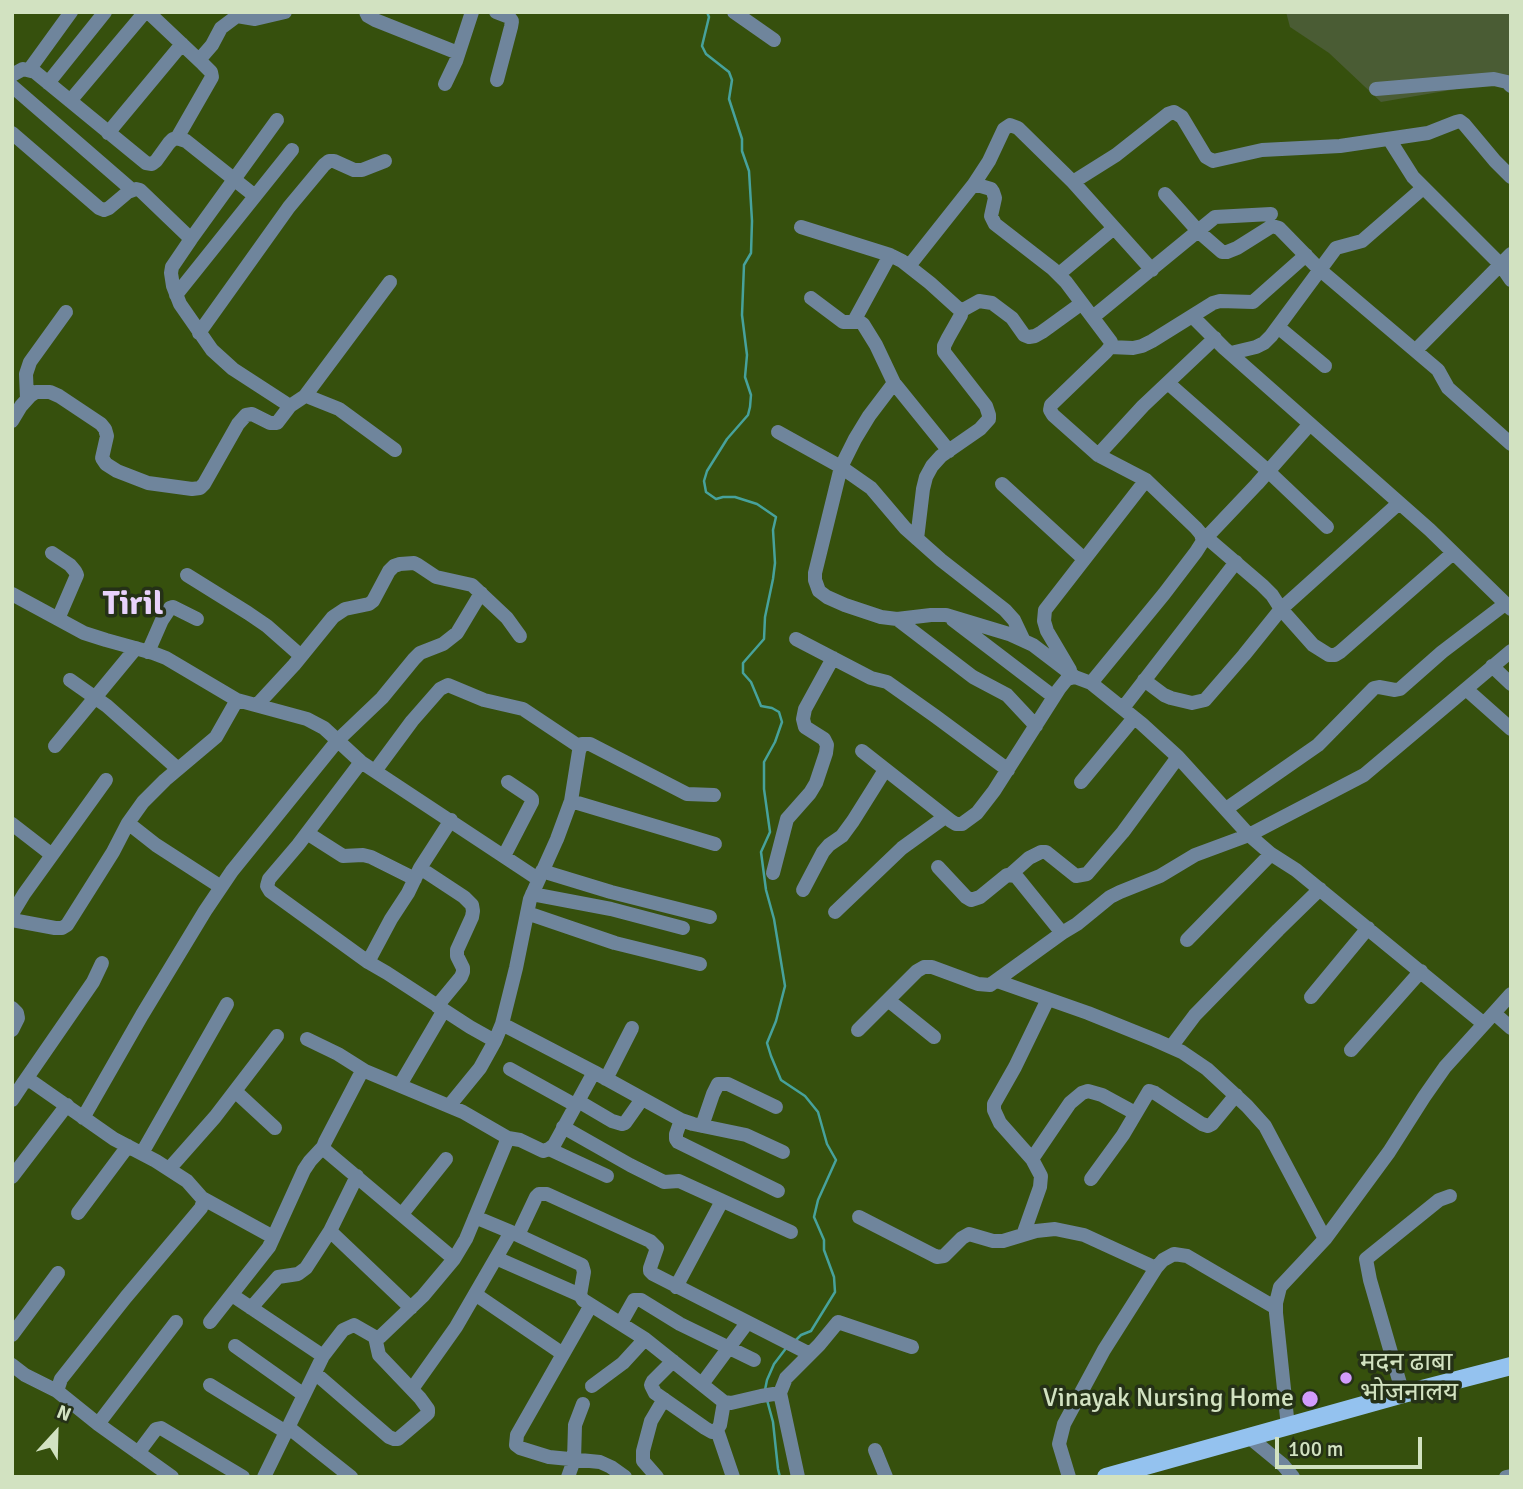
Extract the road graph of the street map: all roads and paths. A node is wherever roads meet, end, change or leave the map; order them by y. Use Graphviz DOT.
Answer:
graph roads {
  1 [pos="71,12"];
  2 [pos="105,12"];
  3 [pos="146,12"];
  4 [pos="285,12"];
  5 [pos="366,12"];
  6 [pos="472,12"];
  7 [pos="496,12"];
  8 [pos="734,12"];
  9 [pos="774,40"];
  10 [pos="182,44"];
  11 [pos="458,53"];
  12 [pos="199,60"];
  13 [pos="29,69"];
  14 [pos="12,75"];
  15 [pos="497,80"];
  16 [pos="48,83"];
  17 [pos="445,84"];
  18 [pos="12,86"];
  19 [pos="1511,86"];
  20 [pos="1376,89"];
  21 [pos="70,102"];
  22 [pos="278,121"];
  23 [pos="12,132"];
  24 [pos="108,133"];
  25 [pos="177,138"];
  26 [pos="1389,139"];
  27 [pos="292,150"];
  28 [pos="385,160"];
  29 [pos="1511,177"];
  30 [pos="234,178"];
  31 [pos="1073,182"];
  32 [pos="974,184"];
  33 [pos="1423,188"];
  34 [pos="132,190"];
  35 [pos="1165,194"];
  36 [pos="255,196"];
  37 [pos="1271,214"];
  38 [pos="801,227"];
  39 [pos="1114,228"];
  40 [pos="1199,232"];
  41 [pos="191,239"];
  42 [pos="890,255"];
  43 [pos="1306,255"];
  44 [pos="1505,259"];
  45 [pos="909,266"];
  46 [pos="1319,269"];
  47 [pos="1152,270"];
  48 [pos="1059,274"];
  49 [pos="1511,280"];
  50 [pos="390,282"];
  51 [pos="176,295"];
  52 [pos="811,298"];
  53 [pos="1082,303"];
  54 [pos="961,311"];
  55 [pos="66,313"];
  56 [pos="1093,317"];
  57 [pos="1193,317"];
  58 [pos="855,321"];
  59 [pos="1278,327"];
  60 [pos="199,333"];
  61 [pos="1215,338"];
  62 [pos="1111,347"];
  63 [pos="1416,350"];
  64 [pos="1231,353"];
  65 [pos="1325,366"];
  66 [pos="894,383"];
  67 [pos="1168,383"];
  68 [pos="304,396"];
  69 [pos="27,399"];
  70 [pos="286,411"];
  71 [pos="12,421"];
  72 [pos="1310,424"];
  73 [pos="778,432"];
  74 [pos="1511,444"];
  75 [pos="395,450"];
  76 [pos="949,450"];
  77 [pos="1098,455"];
  78 [pos="841,467"];
  79 [pos="1268,471"];
  80 [pos="1146,480"];
  81 [pos="1002,484"];
  82 [pos="1399,503"];
  83 [pos="1327,527"];
  84 [pos="917,539"];
  85 [pos="1204,539"];
  86 [pos="52,553"];
  87 [pos="1453,553"];
  88 [pos="1084,559"];
  89 [pos="1236,562"];
  90 [pos="187,575"];
  91 [pos="481,593"];
  92 [pos="12,594"];
  93 [pos="1508,607"];
  94 [pos="1281,609"];
  95 [pos="946,615"];
  96 [pos="58,619"];
  97 [pos="197,619"];
  98 [pos="897,619"];
  99 [pos="520,636"];
  100 [pos="796,639"];
  101 [pos="1023,639"];
  102 [pos="142,650"];
  103 [pos="1511,651"];
  104 [pos="302,656"];
  105 [pos="834,658"];
  106 [pos="1492,666"];
  107 [pos="1075,677"];
  108 [pos="70,680"];
  109 [pos="1144,680"];
  110 [pos="1091,683"];
  111 [pos="1511,684"];
  112 [pos="1466,689"];
  113 [pos="95,697"];
  114 [pos="1054,697"];
  115 [pos="237,700"];
  116 [pos="257,705"];
  117 [pos="1129,713"];
  118 [pos="1036,726"];
  119 [pos="1511,729"];
  120 [pos="338,740"];
  121 [pos="55,746"];
  122 [pos="580,747"];
  123 [pos="862,751"];
  124 [pos="1178,757"];
  125 [pos="361,762"];
  126 [pos="178,769"];
  127 [pos="885,770"];
  128 [pos="375,771"];
  129 [pos="1007,771"];
  130 [pos="106,780"];
  131 [pos="508,782"];
  132 [pos="1081,782"];
  133 [pos="714,795"];
  134 [pos="571,801"];
  135 [pos="1226,810"];
  136 [pos="945,817"];
  137 [pos="451,820"];
  138 [pos="128,823"];
  139 [pos="12,824"];
  140 [pos="307,833"];
  141 [pos="1249,835"];
  142 [pos="716,844"];
  143 [pos="1271,854"];
  144 [pos="52,855"];
  145 [pos="504,856"];
  146 [pos="938,867"];
  147 [pos="773,873"];
  148 [pos="418,874"];
  149 [pos="1011,874"];
  150 [pos="540,875"];
  151 [pos="221,887"];
  152 [pos="1320,889"];
  153 [pos="803,890"];
  154 [pos="532,894"];
  155 [pos="835,912"];
  156 [pos="527,913"];
  157 [pos="12,914"];
  158 [pos="710,917"];
  159 [pos="12,920"];
  160 [pos="683,928"];
  161 [pos="1368,928"];
  162 [pos="1062,933"];
  163 [pos="1186,940"];
  164 [pos="368,962"];
  165 [pos="102,963"];
  166 [pos="700,964"];
  167 [pos="1421,971"];
  168 [pos="997,981"];
  169 [pos="1511,994"];
  170 [pos="1311,997"];
  171 [pos="1048,999"];
  172 [pos="888,1000"];
  173 [pos="227,1004"];
  174 [pos="12,1008"];
  175 [pos="441,1008"];
  176 [pos="1489,1018"];
  177 [pos="502,1024"];
  178 [pos="632,1028"];
  179 [pos="1511,1028"];
  180 [pos="12,1030"];
  181 [pos="858,1030"];
  182 [pos="277,1036"];
  183 [pos="934,1037"];
  184 [pos="307,1039"];
  185 [pos="495,1041"];
  186 [pos="1171,1047"];
  187 [pos="1351,1050"];
  188 [pos="510,1069"];
  189 [pos="365,1071"];
  190 [pos="600,1075"];
  191 [pos="24,1082"];
  192 [pos="400,1085"];
  193 [pos="235,1091"];
  194 [pos="1236,1095"];
  195 [pos="642,1098"];
  196 [pos="12,1100"];
  197 [pos="576,1103"];
  198 [pos="67,1105"];
  199 [pos="449,1106"];
  200 [pos="776,1107"];
  201 [pos="1135,1113"];
  202 [pos="83,1118"];
  203 [pos="681,1120"];
  204 [pos="702,1126"];
  205 [pos="563,1127"];
  206 [pos="275,1128"];
  207 [pos="508,1138"];
  208 [pos="128,1146"];
  209 [pos="323,1147"];
  210 [pos="549,1149"];
  211 [pos="783,1152"];
  212 [pos="142,1153"];
  213 [pos="446,1159"];
  214 [pos="1032,1159"];
  215 [pos="169,1169"];
  216 [pos="357,1176"];
  217 [pos="607,1176"];
  218 [pos="12,1177"];
  219 [pos="1091,1179"];
  220 [pos="778,1191"];
  221 [pos="1450,1196"];
  222 [pos="202,1198"];
  223 [pos="722,1201"];
  224 [pos="78,1213"];
  225 [pos="402,1214"];
  226 [pos="475,1217"];
  227 [pos="859,1217"];
  228 [pos="330,1231"];
  229 [pos="791,1232"];
  230 [pos="515,1233"];
  231 [pos="1023,1235"];
  232 [pos="273,1237"];
  233 [pos="1325,1239"];
  234 [pos="496,1258"];
  235 [pos="454,1259"];
  236 [pos="1156,1268"];
  237 [pos="58,1272"];
  238 [pos="676,1287"];
  239 [pos="475,1294"];
  240 [pos="232,1295"];
  241 [pos="586,1300"];
  242 [pos="251,1308"];
  243 [pos="411,1308"];
  244 [pos="1276,1308"];
  245 [pos="176,1322"];
  246 [pos="210,1322"];
  247 [pos="621,1323"];
  248 [pos="747,1323"];
  249 [pos="12,1335"];
  250 [pos="375,1337"];
  251 [pos="645,1339"];
  252 [pos="235,1346"];
  253 [pos="912,1347"];
  254 [pos="729,1348"];
  255 [pos="797,1348"];
  256 [pos="563,1354"];
  257 [pos="323,1356"];
  258 [pos="754,1360"];
  259 [pos="673,1361"];
  260 [pos="12,1365"];
  261 [pos="1511,1366"];
  262 [pos="315,1373"];
  263 [pos="702,1384"];
  264 [pos="210,1385"];
  265 [pos="592,1387"];
  266 [pos="412,1389"];
  267 [pos="57,1391"];
  268 [pos="771,1394"];
  269 [pos="1403,1394"];
  270 [pos="304,1395"];
  271 [pos="664,1398"];
  272 [pos="724,1402"];
  273 [pos="583,1404"];
  274 [pos="98,1424"];
  275 [pos="1288,1427"];
  276 [pos="287,1429"];
  277 [pos="717,1430"];
  278 [pos="1249,1437"];
  279 [pos="875,1450"];
  280 [pos="138,1453"];
  281 [pos="574,1460"];
  282 [pos="172,1477"];
  283 [pos="243,1477"];
  284 [pos="264,1477"];
  285 [pos="351,1477"];
  286 [pos="568,1477"];
  287 [pos="625,1477"];
  288 [pos="657,1477"];
  289 [pos="733,1477"];
  290 [pos="798,1477"];
  291 [pos="886,1477"];
  292 [pos="1069,1477"];
  293 [pos="1105,1477"];
  294 [pos="1293,1477"];
  1 -- 13 [label="street"];
  2 -- 16 [label="street"];
  3 -- 10 [label="street"];
  3 -- 21 [label="street"];
  4 -- 12 [label="street"];
  5 -- 11 [label="street"];
  6 -- 11 [label="street"];
  7 -- 15 [label="street"];
  8 -- 9 [label="street"];
  10 -- 12 [label="street"];
  10 -- 24 [label="street"];
  11 -- 17 [label="street"];
  12 -- 25 [label="street"];
  13 -- 14 [label="street"];
  13 -- 16 [label="street"];
  16 -- 21 [label="street"];
  18 -- 34 [label="street"];
  19 -- 20 [label="street"];
  21 -- 24 [label="street"];
  22 -- 30 [label="street"];
  23 -- 34 [label="street"];
  24 -- 25 [label="street"];
  25 -- 30 [label="street"];
  26 -- 29 [label="street"];
  26 -- 31 [label="street"];
  26 -- 33 [label="street"];
  27 -- 36 [label="street"];
  28 -- 60 [label="street"];
  30 -- 36 [label="street"];
  30 -- 41 [label="street"];
  31 -- 32 [label="street"];
  31 -- 39 [label="street"];
  32 -- 45 [label="street"];
  32 -- 48 [label="street"];
  33 -- 44 [label="street"];
  33 -- 46 [label="street"];
  34 -- 41 [label="street"];
  35 -- 40 [label="street"];
  36 -- 51 [label="street"];
  37 -- 40 [label="street"];
  38 -- 42 [label="street"];
  39 -- 47 [label="street"];
  39 -- 48 [label="street"];
  40 -- 43 [label="street"];
  40 -- 47 [label="street"];
  41 -- 51 [label="street"];
  42 -- 45 [label="street"];
  42 -- 58 [label="street"];
  43 -- 46 [label="street"];
  43 -- 57 [label="street"];
  44 -- 49 [label="street"];
  44 -- 63 [label="street"];
  45 -- 54 [label="street"];
  46 -- 59 [label="street"];
  46 -- 63 [label="street"];
  47 -- 56 [label="street"];
  48 -- 53 [label="street"];
  50 -- 68 [label="street"];
  51 -- 60 [label="street"];
  52 -- 58 [label="street"];
  53 -- 54 [label="street"];
  53 -- 56 [label="street"];
  54 -- 76 [label="street"];
  55 -- 69 [label="street"];
  56 -- 62 [label="street"];
  57 -- 61 [label="street"];
  57 -- 62 [label="street"];
  58 -- 66 [label="street"];
  59 -- 64 [label="street"];
  59 -- 65 [label="street"];
  60 -- 70 [label="street"];
  61 -- 64 [label="street"];
  61 -- 67 [label="street"];
  62 -- 77 [label="street"];
  63 -- 74 [label="street"];
  64 -- 72 [label="street"];
  66 -- 76 [label="street"];
  66 -- 78 [label="street"];
  67 -- 77 [label="street"];
  67 -- 79 [label="street"];
  68 -- 70 [label="street"];
  68 -- 75 [label="street"];
  69 -- 70 [label="street"];
  69 -- 71 [label="street"];
  72 -- 79 [label="street"];
  72 -- 82 [label="street"];
  73 -- 78 [label="street"];
  76 -- 84 [label="street"];
  77 -- 80 [label="street"];
  78 -- 84 [label="street"];
  78 -- 98 [label="street"];
  79 -- 83 [label="street"];
  79 -- 85 [label="street"];
  80 -- 85 [label="street"];
  80 -- 88 [label="street"];
  81 -- 88 [label="street"];
  82 -- 87 [label="street"];
  82 -- 94 [label="street"];
  84 -- 101 [label="street"];
  85 -- 89 [label="street"];
  85 -- 110 [label="street"];
  86 -- 96 [label="street"];
  87 -- 93 [label="street"];
  87 -- 94 [label="street"];
  88 -- 107 [label="street"];
  89 -- 94 [label="street"];
  89 -- 109 [label="street"];
  90 -- 104 [label="street"];
  91 -- 99 [label="street"];
  91 -- 104 [label="street"];
  91 -- 120 [label="street"];
  92 -- 96 [label="street"];
  93 -- 135 [label="street"];
  94 -- 109 [label="street"];
  95 -- 98 [label="street"];
  95 -- 101 [label="street"];
  95 -- 114 [label="street"];
  96 -- 102 [label="street"];
  97 -- 102 [label="street"];
  98 -- 118 [label="street"];
  100 -- 105 [label="street"];
  101 -- 107 [label="street"];
  102 -- 113 [label="street"];
  102 -- 115 [label="street"];
  103 -- 106 [label="street"];
  104 -- 116 [label="street"];
  105 -- 129 [label="street"];
  105 -- 147 [label="street"];
  106 -- 111 [label="street"];
  106 -- 112 [label="street"];
  107 -- 110 [label="street"];
  107 -- 114 [label="street"];
  108 -- 113 [label="street"];
  109 -- 117 [label="street"];
  110 -- 117 [label="street"];
  112 -- 119 [label="street"];
  112 -- 141 [label="street"];
  113 -- 121 [label="street"];
  113 -- 126 [label="street"];
  114 -- 118 [label="street"];
  115 -- 116 [label="street"];
  115 -- 126 [label="street"];
  116 -- 120 [label="street"];
  117 -- 124 [label="street"];
  117 -- 132 [label="street"];
  118 -- 129 [label="street"];
  120 -- 125 [label="street"];
  120 -- 151 [label="street"];
  122 -- 128 [label="street"];
  122 -- 133 [label="street"];
  122 -- 134 [label="street"];
  123 -- 127 [label="street"];
  124 -- 135 [label="street"];
  124 -- 149 [label="street"];
  125 -- 128 [label="street"];
  125 -- 140 [label="street"];
  126 -- 138 [label="street"];
  127 -- 136 [label="street"];
  127 -- 153 [label="street"];
  128 -- 137 [label="street"];
  129 -- 136 [label="street"];
  130 -- 144 [label="street"];
  131 -- 145 [label="street"];
  134 -- 142 [label="street"];
  134 -- 150 [label="street"];
  135 -- 141 [label="street"];
  136 -- 155 [label="street"];
  137 -- 145 [label="street"];
  137 -- 148 [label="street"];
  138 -- 151 [label="street"];
  138 -- 159 [label="street"];
  139 -- 144 [label="street"];
  140 -- 148 [label="street"];
  140 -- 164 [label="street"];
  141 -- 143 [label="street"];
  141 -- 162 [label="street"];
  143 -- 152 [label="street"];
  143 -- 163 [label="street"];
  144 -- 157 [label="street"];
  145 -- 150 [label="street"];
  146 -- 149 [label="street"];
  148 -- 164 [label="street"];
  148 -- 175 [label="street"];
  149 -- 162 [label="street"];
  150 -- 154 [label="street"];
  150 -- 158 [label="street"];
  151 -- 202 [label="street"];
  152 -- 161 [label="street"];
  152 -- 186 [label="street"];
  154 -- 156 [label="street"];
  154 -- 160 [label="street"];
  156 -- 166 [label="street"];
  156 -- 177 [label="street"];
  161 -- 167 [label="street"];
  161 -- 170 [label="street"];
  162 -- 168 [label="street"];
  164 -- 175 [label="street"];
  165 -- 191 [label="street"];
  167 -- 176 [label="street"];
  167 -- 187 [label="street"];
  168 -- 171 [label="street"];
  168 -- 172 [label="street"];
  169 -- 176 [label="street"];
  171 -- 186 [label="street"];
  171 -- 214 [label="street"];
  172 -- 181 [label="street"];
  172 -- 183 [label="street"];
  173 -- 212 [label="street"];
  174 -- 180 [label="street"];
  175 -- 185 [label="street"];
  175 -- 192 [label="street"];
  176 -- 179 [label="street"];
  176 -- 233 [label="street"];
  177 -- 185 [label="street"];
  177 -- 190 [label="street"];
  178 -- 190 [label="street"];
  182 -- 193 [label="street"];
  184 -- 189 [label="street"];
  185 -- 199 [label="street"];
  186 -- 194 [label="street"];
  188 -- 197 [label="street"];
  189 -- 192 [label="street"];
  189 -- 209 [label="street"];
  190 -- 195 [label="street"];
  190 -- 197 [label="street"];
  191 -- 196 [label="street"];
  191 -- 198 [label="street"];
  192 -- 199 [label="street"];
  193 -- 206 [label="street"];
  193 -- 215 [label="street"];
  194 -- 201 [label="street"];
  194 -- 233 [label="street"];
  195 -- 197 [label="street"];
  195 -- 203 [label="street"];
  197 -- 205 [label="street"];
  198 -- 202 [label="street"];
  198 -- 218 [label="street"];
  199 -- 207 [label="street"];
  200 -- 204 [label="street"];
  201 -- 214 [label="street"];
  201 -- 219 [label="street"];
  202 -- 208 [label="street"];
  203 -- 204 [label="street"];
  203 -- 220 [label="street"];
  204 -- 211 [label="street"];
  205 -- 210 [label="street"];
  205 -- 223 [label="street"];
  207 -- 210 [label="street"];
  207 -- 226 [label="street"];
  208 -- 212 [label="street"];
  208 -- 224 [label="street"];
  209 -- 216 [label="street"];
  209 -- 232 [label="street"];
  210 -- 217 [label="street"];
  212 -- 215 [label="street"];
  213 -- 225 [label="street"];
  214 -- 231 [label="street"];
  215 -- 222 [label="street"];
  216 -- 225 [label="street"];
  216 -- 228 [label="street"];
  221 -- 269 [label="street"];
  222 -- 232 [label="street"];
  222 -- 267 [label="street"];
  223 -- 229 [label="street"];
  223 -- 238 [label="street"];
  225 -- 235 [label="street"];
  226 -- 230 [label="street"];
  226 -- 235 [label="street"];
  227 -- 231 [label="street"];
  228 -- 242 [label="street"];
  228 -- 243 [label="street"];
  230 -- 234 [label="street"];
  230 -- 238 [label="street"];
  230 -- 241 [label="street"];
  231 -- 236 [label="street"];
  232 -- 240 [label="street"];
  233 -- 244 [label="street"];
  234 -- 239 [label="street"];
  234 -- 241 [label="street"];
  235 -- 243 [label="street"];
  236 -- 244 [label="street"];
  236 -- 292 [label="street"];
  237 -- 249 [label="street"];
  238 -- 248 [label="street"];
  239 -- 256 [label="street"];
  239 -- 266 [label="street"];
  240 -- 242 [label="street"];
  240 -- 246 [label="street"];
  241 -- 247 [label="street"];
  241 -- 256 [label="street"];
  242 -- 257 [label="street"];
  243 -- 250 [label="street"];
  244 -- 275 [label="street"];
  245 -- 274 [label="street"];
  247 -- 251 [label="street"];
  247 -- 254 [label="street"];
  248 -- 254 [label="street"];
  248 -- 255 [label="street"];
  250 -- 257 [label="street"];
  250 -- 266 [label="street"];
  251 -- 259 [label="street"];
  251 -- 265 [label="street"];
  252 -- 270 [label="street"];
  253 -- 255 [label="street"];
  254 -- 258 [label="street"];
  254 -- 263 [label="street"];
  255 -- 268 [label="street"];
  256 -- 281 [label="street"];
  257 -- 262 [label="street"];
  259 -- 263 [label="street"];
  259 -- 271 [label="street"];
  260 -- 267 [label="street"];
  261 -- 269 [label="main road"];
  262 -- 266 [label="street"];
  262 -- 270 [label="street"];
  263 -- 272 [label="street"];
  264 -- 276 [label="street"];
  267 -- 274 [label="street"];
  268 -- 272 [label="street"];
  268 -- 290 [label="street"];
  269 -- 275 [label="main road"];
  270 -- 276 [label="street"];
  271 -- 277 [label="street"];
  271 -- 288 [label="street"];
  272 -- 277 [label="street"];
  273 -- 281 [label="street"];
  274 -- 280 [label="street"];
  275 -- 278 [label="main road"];
  276 -- 284 [label="street"];
  276 -- 285 [label="street"];
  277 -- 289 [label="street"];
  278 -- 293 [label="main road"];
  278 -- 294 [label="street"];
  279 -- 291 [label="street"];
  280 -- 282 [label="street"];
  280 -- 283 [label="street"];
  281 -- 286 [label="street"];
  281 -- 287 [label="street"];
}
